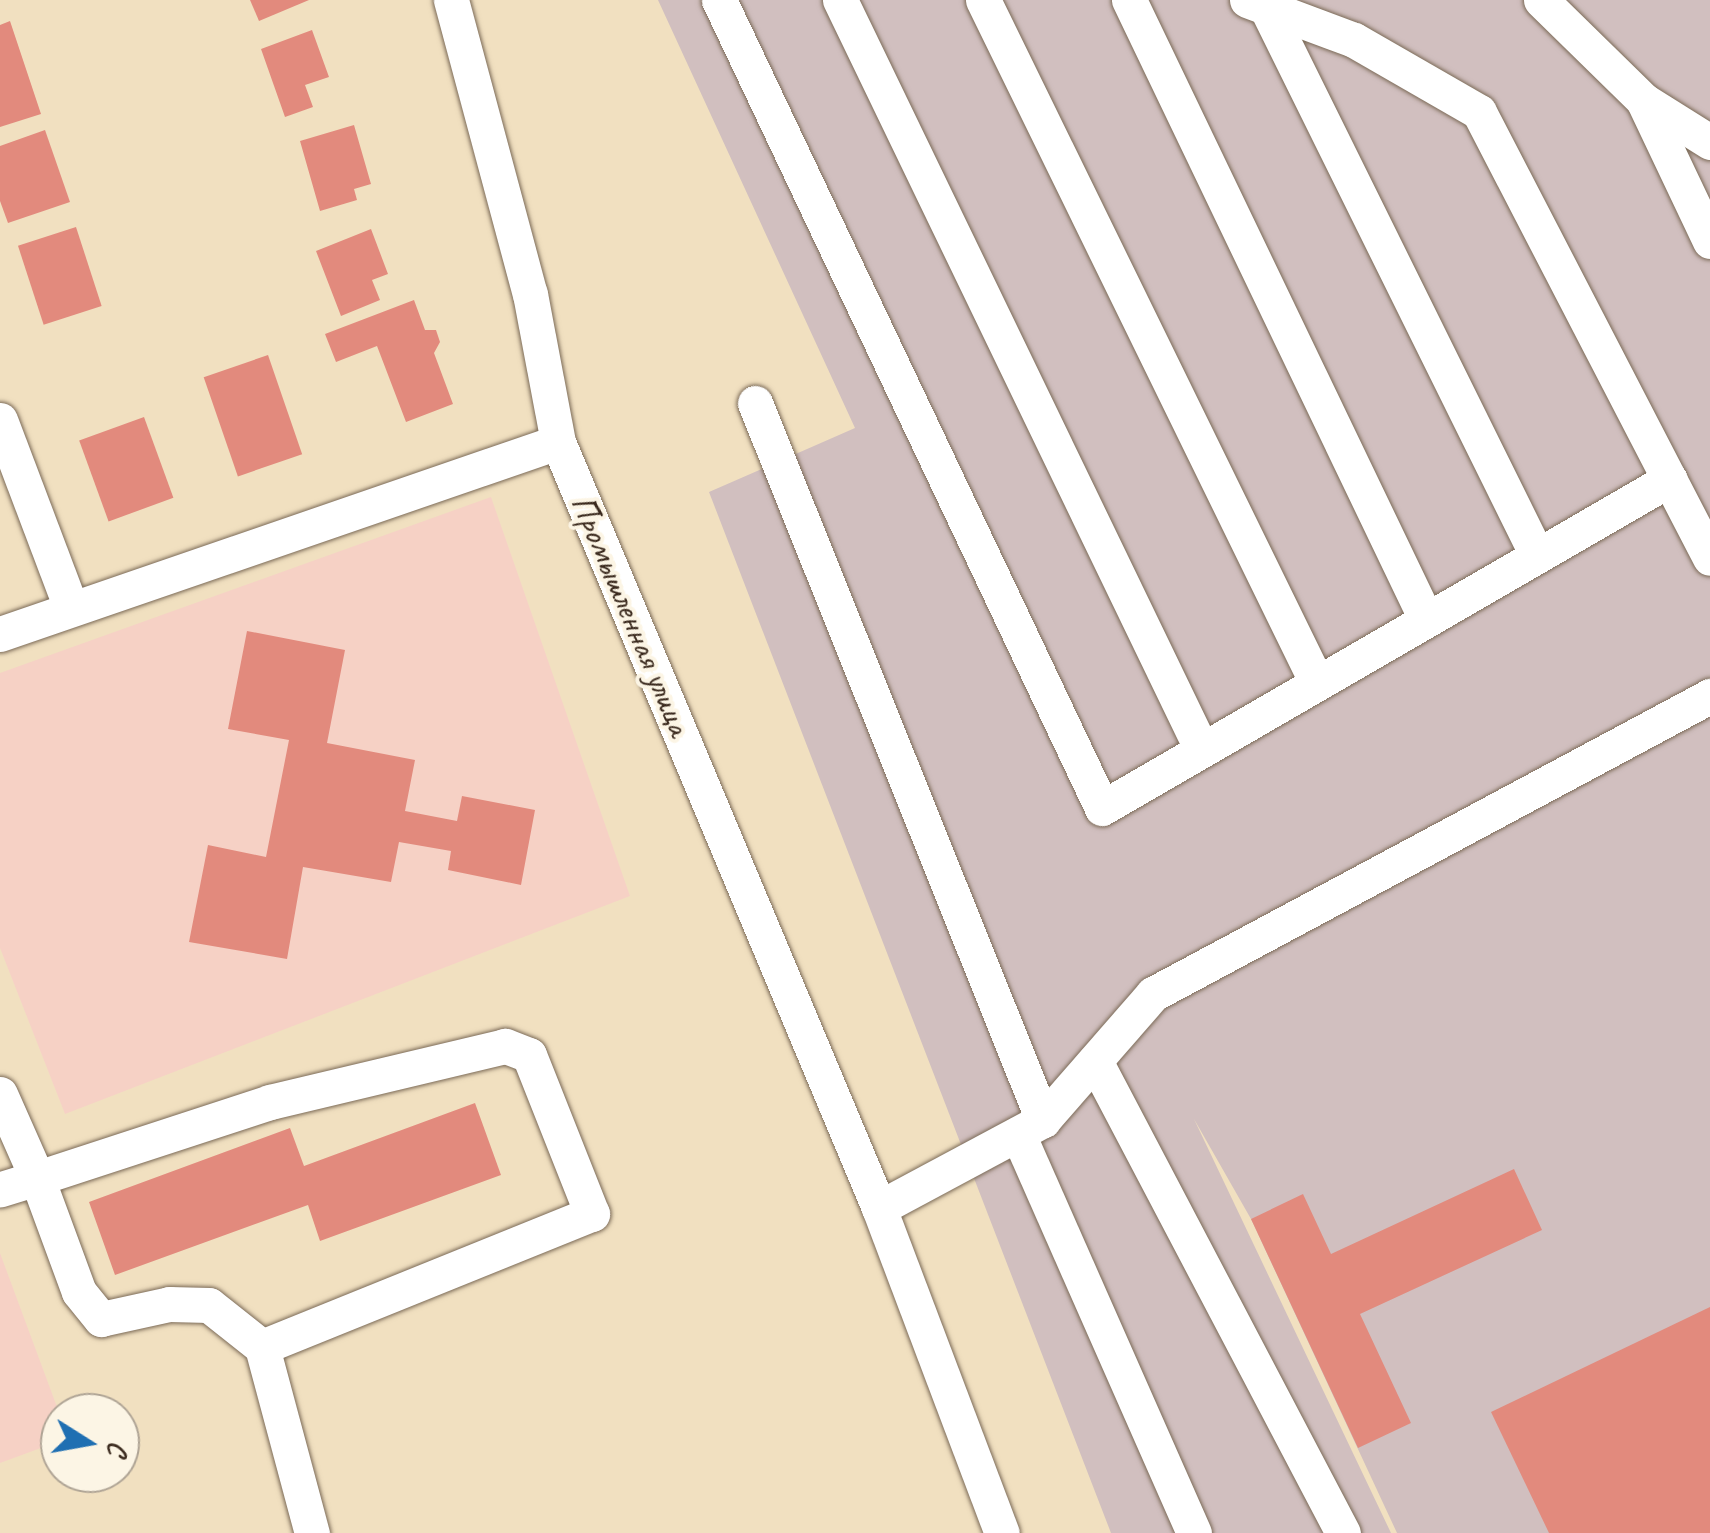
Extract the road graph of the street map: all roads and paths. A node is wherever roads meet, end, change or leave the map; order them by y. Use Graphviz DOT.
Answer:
graph roads {
  1 [pos="452,0"];
  2 [pos="719,0"];
  3 [pos="840,0"];
  4 [pos="983,0"];
  5 [pos="1129,0"];
  6 [pos="1541,0"];
  7 [pos="1257,4"];
  8 [pos="1643,100"];
  9 [pos="1710,142"];
  10 [pos="1710,241"];
  11 [pos="755,403"];
  12 [pos="0,420"];
  13 [pos="558,442"];
  14 [pos="1670,479"];
  15 [pos="1537,555"];
  16 [pos="1710,558"];
  17 [pos="71,608"];
  18 [pos="1426,618"];
  19 [pos="0,634"];
  20 [pos="1317,682"];
  21 [pos="1710,696"];
  22 [pos="1201,748"];
  23 [pos="1095,1061"];
  24 [pos="0,1094"];
  25 [pos="1030,1127"];
  26 [pos="37,1178"];
  27 [pos="0,1190"];
  28 [pos="879,1208"];
  29 [pos="262,1348"];
  30 [pos="312,1533"];
  31 [pos="1002,1533"];
  32 [pos="1194,1533"];
  33 [pos="1343,1533"];
  1 -- 13 [label="street, Промышленная улица"];
  2 -- 22 [label="street"];
  3 -- 22 [label="street"];
  4 -- 20 [label="street"];
  5 -- 18 [label="street"];
  6 -- 8 [label="street"];
  7 -- 14 [label="street"];
  7 -- 15 [label="street"];
  8 -- 9 [label="street"];
  8 -- 10 [label="street"];
  11 -- 25 [label="street"];
  12 -- 17 [label="street"];
  13 -- 17 [label="street"];
  13 -- 28 [label="street, Промышленная улица"];
  14 -- 15 [label="street"];
  14 -- 16 [label="street"];
  15 -- 18 [label="street"];
  17 -- 19 [label="street"];
  18 -- 20 [label="street"];
  20 -- 22 [label="street"];
  21 -- 23 [label="street"];
  23 -- 25 [label="street"];
  23 -- 33 [label="street"];
  24 -- 26 [label="street"];
  25 -- 28 [label="street"];
  25 -- 32 [label="street"];
  26 -- 27 [label="street"];
  26 -- 29 [label="street"];
  26 -- 29 [label="street"];
  28 -- 31 [label="street, Промышленная улица"];
  29 -- 30 [label="street"];
}
